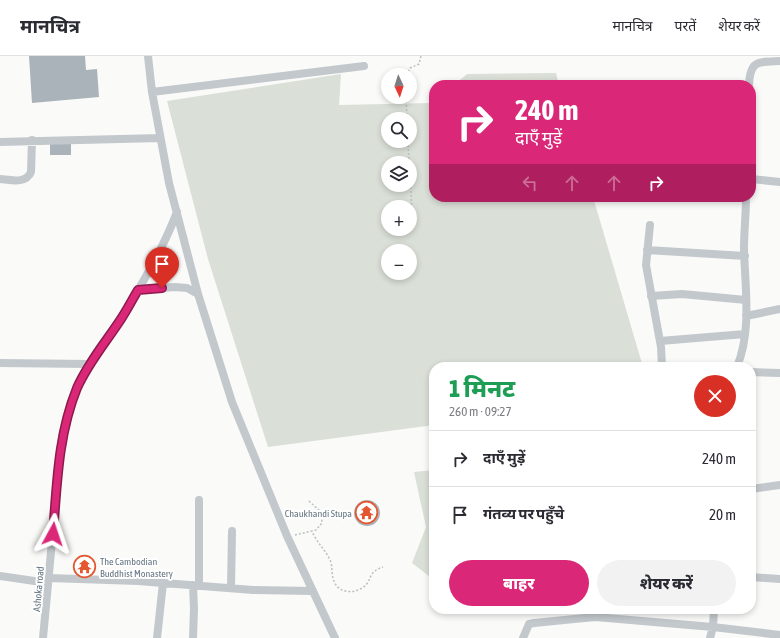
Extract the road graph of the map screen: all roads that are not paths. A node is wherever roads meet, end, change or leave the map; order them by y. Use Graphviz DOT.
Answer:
graph roads {
  1 [pos="148,56"];
  2 [pos="780,61"];
  3 [pos="364,66"];
  4 [pos="750,80"];
  5 [pos="152,92"];
  6 [pos="160,138"];
  7 [pos="32,140"];
  8 [pos="0,142"];
  9 [pos="0,179"];
  10 [pos="756,180"];
  11 [pos="780,182"];
  12 [pos="746,202"];
  13 [pos="177,212"];
  14 [pos="650,225"];
  15 [pos="647,250"];
  16 [pos="745,256"];
  17 [pos="138,290"];
  18 [pos="198,294"];
  19 [pos="651,296"];
  20 [pos="746,300"];
  21 [pos="780,309"];
  22 [pos="746,316"];
  23 [pos="745,334"];
  24 [pos="660,341"];
  25 [pos="0,362"];
  26 [pos="662,362"];
  27 [pos="739,362"];
  28 [pos="90,364"];
  29 [pos="756,372"];
  30 [pos="780,373"];
  31 [pos="780,484"];
  32 [pos="756,488"];
  33 [pos="199,500"];
  34 [pos="232,532"];
  35 [pos="0,576"];
  36 [pos="756,577"];
  37 [pos="780,579"];
  38 [pos="49,580"];
  39 [pos="162,583"];
  40 [pos="196,585"];
  41 [pos="231,588"];
  42 [pos="313,591"];
  43 [pos="714,614"];
  44 [pos="713,627"];
  45 [pos="780,635"];
  46 [pos="44,638"];
  47 [pos="157,638"];
  48 [pos="193,638"];
  49 [pos="335,638"];
  50 [pos="523,638"];
  51 [pos="710,638"];
  1 -- 5 [label="street"];
  2 -- 4 [label="street"];
  3 -- 5 [label="street"];
  5 -- 6 [label="street"];
  6 -- 7 [label="street"];
  6 -- 13 [label="street"];
  7 -- 8 [label="street"];
  7 -- 9 [label="street"];
  10 -- 11 [label="street"];
  12 -- 16 [label="street"];
  13 -- 17 [label="street, Ashoka road"];
  13 -- 18 [label="street"];
  14 -- 15 [label="street"];
  15 -- 16 [label="street"];
  15 -- 19 [label="street"];
  16 -- 20 [label="street"];
  17 -- 18 [label="street"];
  17 -- 28 [label="street, Ashoka road"];
  18 -- 42 [label="street"];
  19 -- 20 [label="street"];
  19 -- 24 [label="street"];
  20 -- 22 [label="street"];
  21 -- 22 [label="street"];
  22 -- 23 [label="street"];
  23 -- 24 [label="street"];
  23 -- 27 [label="street"];
  24 -- 26 [label="street"];
  25 -- 28 [label="street"];
  28 -- 38 [label="street, Ashoka road"];
  29 -- 30 [label="street"];
  31 -- 32 [label="street"];
  33 -- 40 [label="street"];
  34 -- 41 [label="street"];
  35 -- 38 [label="street"];
  36 -- 37 [label="street"];
  38 -- 39 [label="street"];
  38 -- 46 [label="street, Ashoka road"];
  39 -- 40 [label="street"];
  39 -- 47 [label="street"];
  40 -- 41 [label="street"];
  40 -- 48 [label="street"];
  41 -- 42 [label="street"];
  42 -- 49 [label="street"];
  43 -- 44 [label="street"];
  44 -- 45 [label="street"];
  44 -- 50 [label="street"];
  44 -- 51 [label="street"];
}
